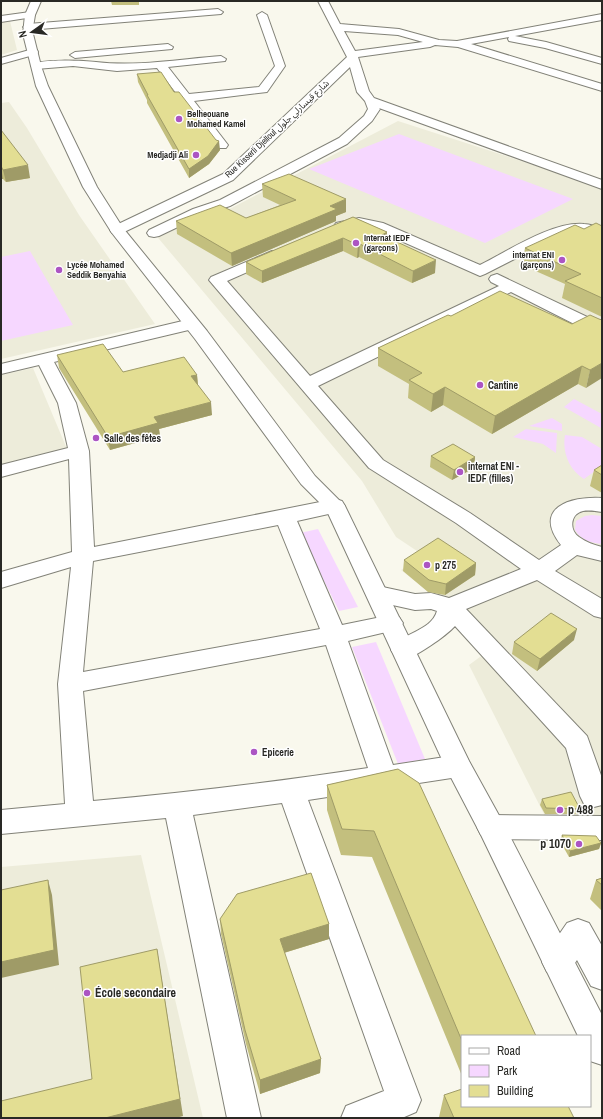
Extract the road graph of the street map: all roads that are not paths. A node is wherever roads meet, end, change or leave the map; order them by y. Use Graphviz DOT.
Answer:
graph roads {
  1 [pos="323,1"];
  2 [pos="218,12"];
  3 [pos="262,15"];
  4 [pos="602,17"];
  5 [pos="1,19"];
  6 [pos="200,20"];
  7 [pos="570,23"];
  8 [pos="337,27"];
  9 [pos="596,29"];
  10 [pos="32,36"];
  11 [pos="498,37"];
  12 [pos="439,43"];
  13 [pos="457,44"];
  14 [pos="168,47"];
  15 [pos="353,57"];
  16 [pos="221,59"];
  17 [pos="1,61"];
  18 [pos="602,61"];
  19 [pos="162,65"];
  20 [pos="237,81"];
  21 [pos="602,88"];
  22 [pos="183,93"];
  23 [pos="370,100"];
  24 [pos="222,145"];
  25 [pos="602,184"];
  26 [pos="117,230"];
  27 [pos="154,233"];
  28 [pos="325,233"];
  29 [pos="602,233"];
  30 [pos="289,249"];
  31 [pos="480,271"];
  32 [pos="511,286"];
  33 [pos="191,324"];
  34 [pos="602,331"];
  35 [pos="44,359"];
  36 [pos="1,369"];
  37 [pos="307,384"];
  38 [pos="79,451"];
  39 [pos="1,472"];
  40 [pos="335,506"];
  41 [pos="602,506"];
  42 [pos="285,517"];
  43 [pos="575,546"];
  44 [pos="602,554"];
  45 [pos="83,556"];
  46 [pos="540,571"];
  47 [pos="1,580"];
  48 [pos="378,594"];
  49 [pos="450,606"];
  50 [pos="602,610"];
  51 [pos="391,623"];
  52 [pos="334,635"];
  53 [pos="403,650"];
  54 [pos="70,684"];
  55 [pos="458,766"];
  56 [pos="384,776"];
  57 [pos="291,790"];
  58 [pos="594,796"];
  59 [pos="177,805"];
  60 [pos="80,814"];
  61 [pos="1,822"];
  62 [pos="491,827"];
  63 [pos="602,828"];
  64 [pos="558,962"];
  65 [pos="602,975"];
  66 [pos="602,1049"];
  67 [pos="244,1118"];
  68 [pos="358,1118"];
  1 -- 8 [label="street"];
  2 -- 10 [label="street"];
  3 -- 22 [label="street"];
  4 -- 7 [label="street"];
  5 -- 10 [label="street"];
  6 -- 10 [label="street"];
  7 -- 9 [label="street"];
  7 -- 11 [label="street"];
  8 -- 12 [label="street"];
  8 -- 15 [label="street"];
  10 -- 14 [label="street"];
  10 -- 17 [label="street"];
  10 -- 19 [label="street"];
  10 -- 26 [label="street"];
  11 -- 13 [label="street"];
  11 -- 18 [label="street"];
  12 -- 13 [label="street"];
  12 -- 15 [label="street"];
  13 -- 21 [label="street"];
  15 -- 23 [label="street"];
  15 -- 26 [label="street, Rue Kisserli Djelloul شارع قيسارلي جلول"];
  16 -- 19 [label="street"];
  19 -- 22 [label="street"];
  20 -- 22 [label="street"];
  22 -- 24 [label="street"];
  23 -- 25 [label="street"];
  23 -- 27 [label="street"];
  26 -- 33 [label="street"];
  28 -- 31 [label="street"];
  29 -- 31 [label="street"];
  30 -- 37 [label="street"];
  31 -- 32 [label="street"];
  32 -- 34 [label="street"];
  32 -- 37 [label="street"];
  33 -- 35 [label="street"];
  33 -- 40 [label="street"];
  35 -- 36 [label="street"];
  35 -- 38 [label="street"];
  37 -- 46 [label="street"];
  38 -- 39 [label="street"];
  38 -- 45 [label="street"];
  40 -- 42 [label="street"];
  40 -- 48 [label="street"];
  41 -- 43 [label="street"];
  42 -- 45 [label="street"];
  42 -- 52 [label="street"];
  43 -- 44 [label="street"];
  43 -- 46 [label="street"];
  45 -- 47 [label="street"];
  45 -- 54 [label="street"];
  46 -- 49 [label="street"];
  46 -- 50 [label="street"];
  48 -- 49 [label="street"];
  48 -- 51 [label="street"];
  49 -- 53 [label="street"];
  49 -- 58 [label="street"];
  51 -- 52 [label="street"];
  51 -- 53 [label="street"];
  52 -- 54 [label="street"];
  52 -- 56 [label="street"];
  53 -- 55 [label="street"];
  54 -- 60 [label="street"];
  55 -- 56 [label="street"];
  55 -- 62 [label="street"];
  56 -- 57 [label="street"];
  57 -- 59 [label="street"];
  57 -- 68 [label="street"];
  59 -- 60 [label="street"];
  59 -- 67 [label="street"];
  60 -- 61 [label="street"];
  62 -- 63 [label="street"];
  62 -- 64 [label="street"];
  64 -- 65 [label="street"];
  64 -- 66 [label="street"];
}
